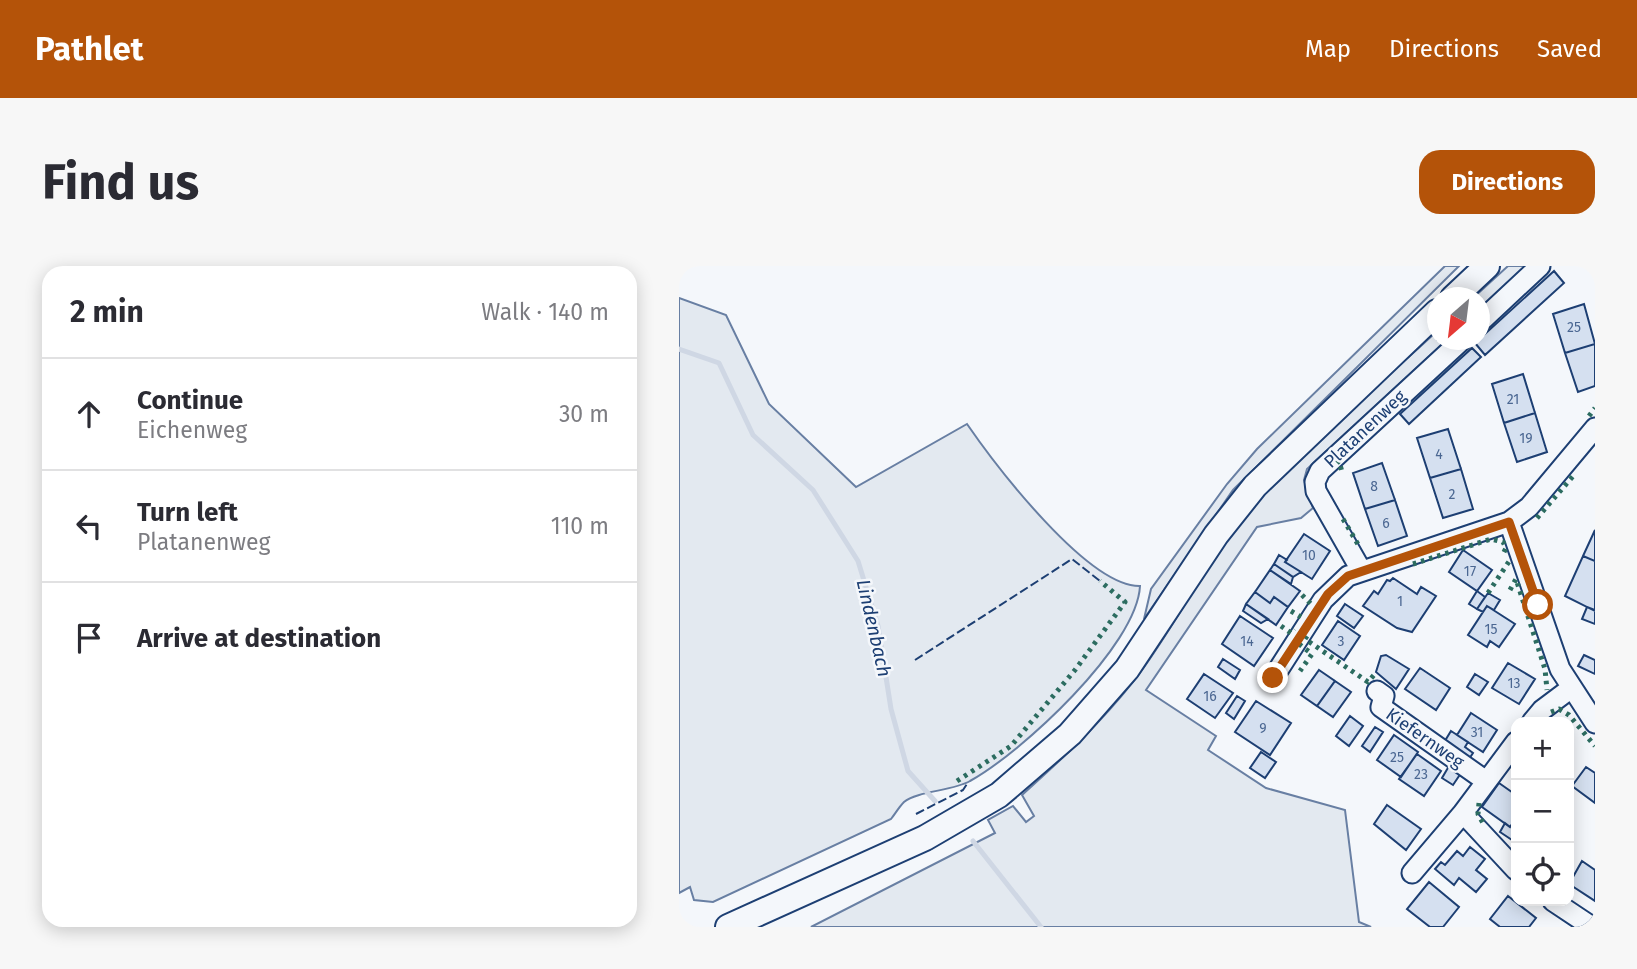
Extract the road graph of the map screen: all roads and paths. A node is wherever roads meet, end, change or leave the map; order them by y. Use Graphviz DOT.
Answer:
graph roads {
  1 [pos="1487,266"];
  2 [pos="1540,266"];
  3 [pos="1465,287"];
  4 [pos="1490,313"];
  5 [pos="1427,322"];
  6 [pos="1451,350"];
  7 [pos="1595,428"];
  8 [pos="1509,522"];
  9 [pos="1361,570"];
  10 [pos="1273,678"];
  11 [pos="1570,689"];
  12 [pos="1377,691"];
  13 [pos="1536,717"];
  14 [pos="1595,723"];
  15 [pos="1511,748"];
  16 [pos="1486,780"];
  17 [pos="1463,813"];
  18 [pos="1511,865"];
  19 [pos="1412,873"];
  20 [pos="1560,906"];
  21 [pos="728,927"];
  22 [pos="1592,927"];
  1 -- 3 [label="main road"];
  2 -- 4 [label="street"];
  5 -- 21 [label="main road"];
  6 -- 9 [label="street, Platanenweg"];
  7 -- 8 [label="street"];
  8 -- 9 [label="street"];
  8 -- 11 [label="street"];
  9 -- 10 [label="street"];
  11 -- 13 [label="street"];
  11 -- 14 [label="street"];
  12 -- 16 [label="street, Kiefernweg"];
  15 -- 16 [label="street"];
  16 -- 17 [label="street"];
  17 -- 18 [label="street"];
  17 -- 19 [label="street"];
  20 -- 22 [label="street"];
}
